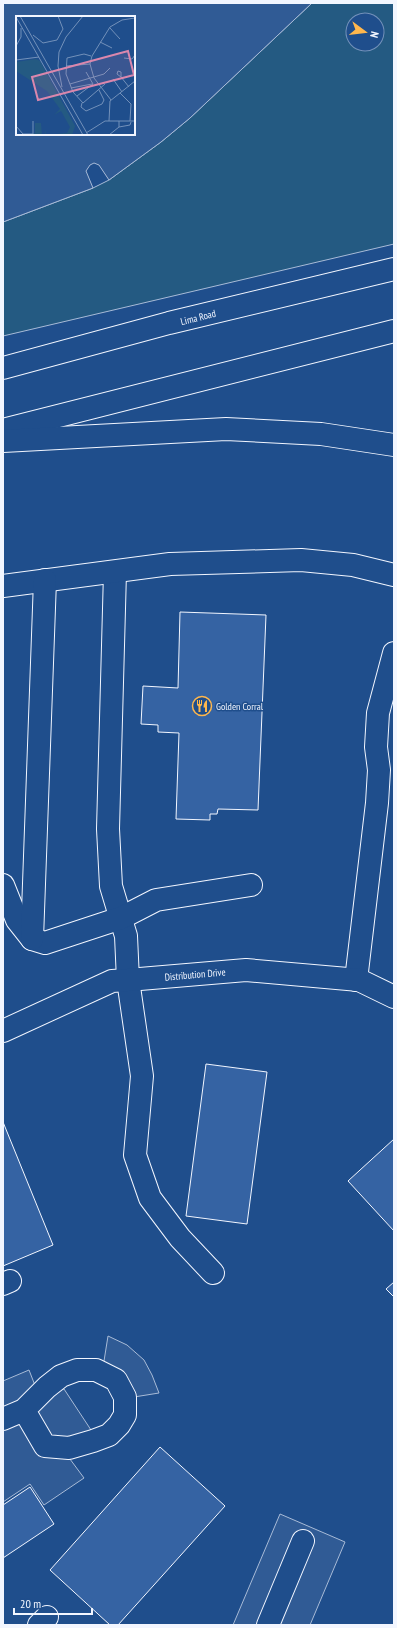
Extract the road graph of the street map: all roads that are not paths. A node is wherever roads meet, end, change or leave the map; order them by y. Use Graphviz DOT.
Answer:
graph roads {
  1 [pos="394,269"];
  2 [pos="394,331"];
  3 [pos="3,368"];
  4 [pos="3,430"];
  5 [pos="3,441"];
  6 [pos="394,445"];
  7 [pos="115,572"];
  8 [pos="394,576"];
  9 [pos="45,580"];
  10 [pos="3,586"];
  11 [pos="394,653"];
  12 [pos="3,885"];
  13 [pos="251,885"];
  14 [pos="121,918"];
  15 [pos="32,939"];
  16 [pos="128,980"];
  17 [pos="356,980"];
  18 [pos="394,997"];
  19 [pos="3,1031"];
  20 [pos="213,1272"];
  21 [pos="24,1410"];
  22 [pos="3,1419"];
  23 [pos="302,1541"];
  24 [pos="268,1625"];
  1 -- 3 [label="main road, Lima Road"];
  2 -- 4 [label="main road"];
  5 -- 6 [label="main road"];
  7 -- 8 [label="main road"];
  7 -- 9 [label="main road"];
  7 -- 14 [label="main road"];
  9 -- 10 [label="main road"];
  9 -- 15 [label="main road"];
  11 -- 17 [label="main road"];
  12 -- 15 [label="main road"];
  13 -- 14 [label="main road"];
  14 -- 15 [label="main road"];
  14 -- 16 [label="main road"];
  16 -- 17 [label="main road, Distribution Drive"];
  16 -- 19 [label="main road, Distribution Drive"];
  16 -- 20 [label="main road"];
  17 -- 18 [label="main road, Distribution Drive"];
  21 -- 21 [label="main road"];
  21 -- 22 [label="main road"];
  23 -- 24 [label="main road"];
}
